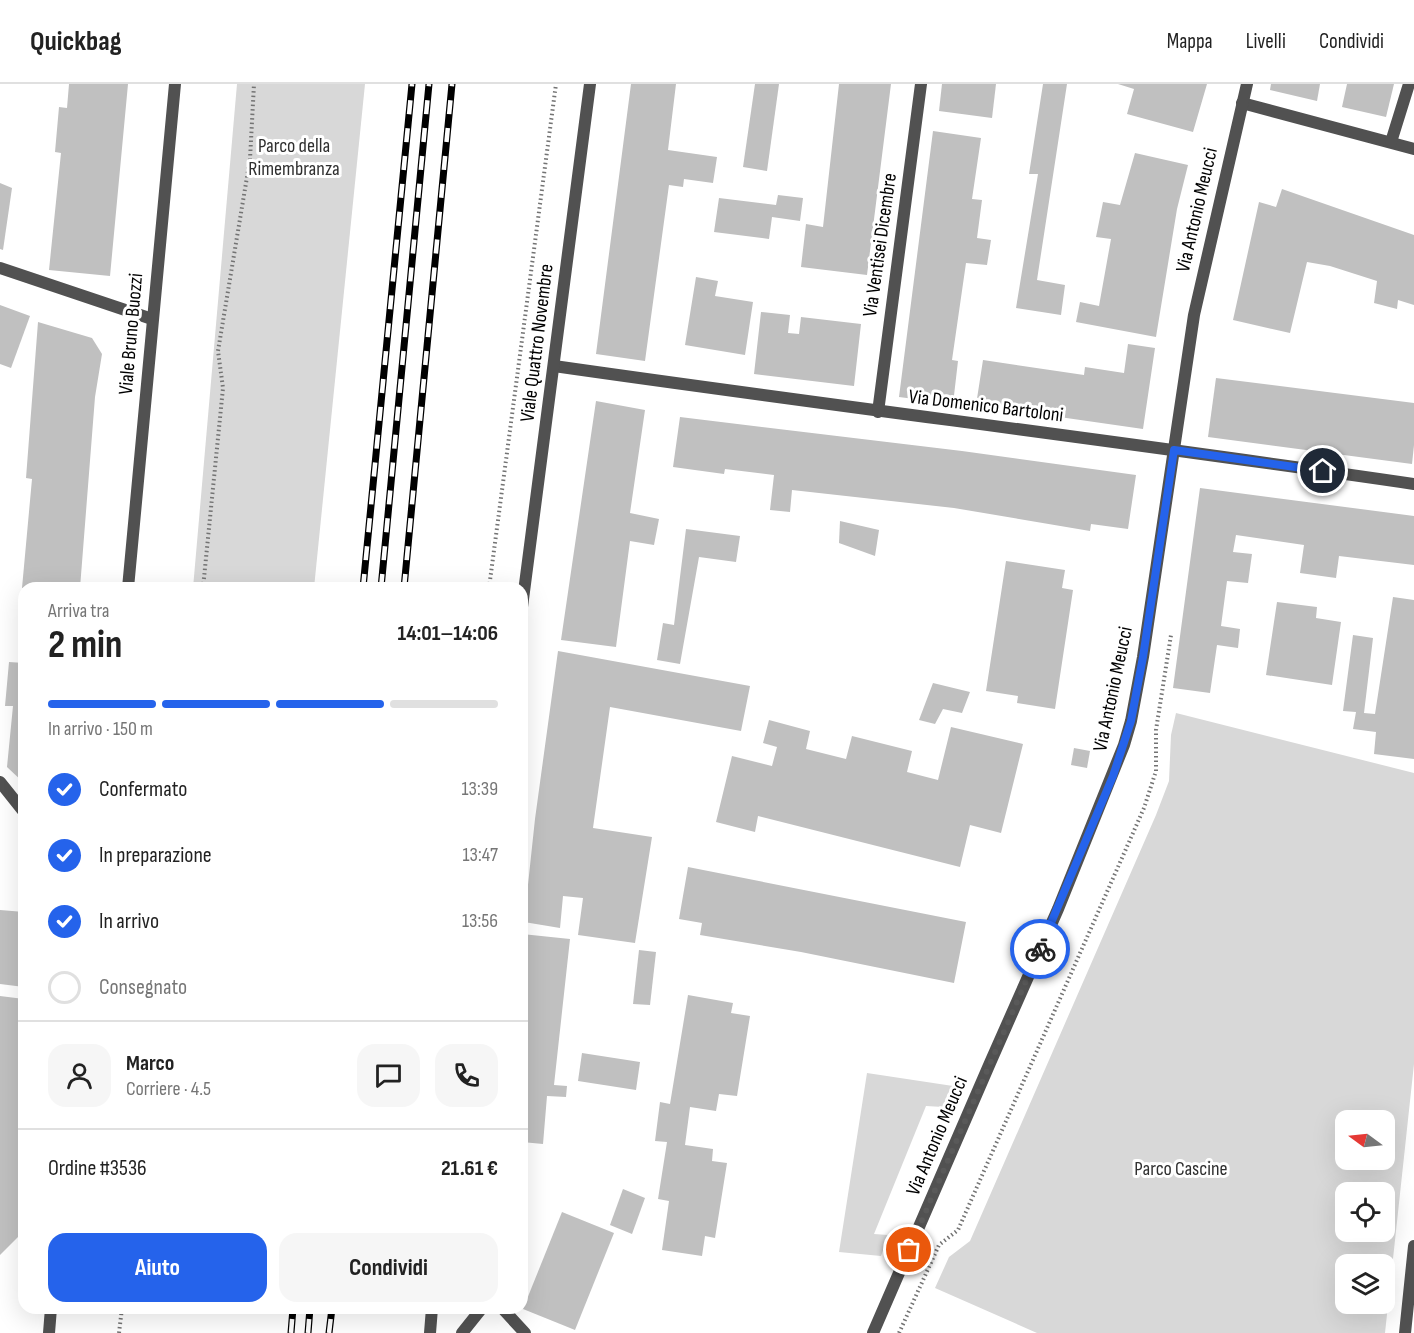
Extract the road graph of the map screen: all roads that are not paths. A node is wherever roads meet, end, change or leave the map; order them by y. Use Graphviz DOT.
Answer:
graph roads {
  1 [pos="176,84"];
  2 [pos="590,84"];
  3 [pos="921,84"];
  4 [pos="1247,84"];
  5 [pos="1409,84"];
  6 [pos="1242,103"];
  7 [pos="1391,142"];
  8 [pos="1414,149"];
  9 [pos="0,268"];
  10 [pos="152,319"];
  11 [pos="554,366"];
  12 [pos="878,411"];
  13 [pos="1174,450"];
  14 [pos="1414,484"];
  15 [pos="129,582"];
  16 [pos="525,582"];
  17 [pos="0,782"];
  18 [pos="18,804"];
  19 [pos="1414,1246"];
  20 [pos="51,1314"];
  21 [pos="432,1314"];
  22 [pos="477,1314"];
  23 [pos="508,1314"];
  24 [pos="49,1333"];
  25 [pos="430,1333"];
  26 [pos="462,1333"];
  27 [pos="525,1333"];
  28 [pos="873,1333"];
  29 [pos="1405,1333"];
  1 -- 10 [label="street, Viale Bruno Buozzi"];
  2 -- 11 [label="street, Viale Quattro Novembre"];
  3 -- 12 [label="street, Via Ventisei Dicembre"];
  4 -- 6 [label="street, Via Antonio Meucci"];
  5 -- 7 [label="street"];
  6 -- 7 [label="street"];
  6 -- 13 [label="street, Via Antonio Meucci"];
  7 -- 8 [label="street"];
  9 -- 10 [label="street"];
  10 -- 15 [label="street, Viale Bruno Buozzi"];
  11 -- 12 [label="street, Via Domenico Bartoloni"];
  11 -- 16 [label="street, Viale Quattro Novembre"];
  12 -- 13 [label="street, Via Domenico Bartoloni"];
  13 -- 14 [label="street, Via Domenico Bartoloni"];
  13 -- 28 [label="street, Via Antonio Meucci"];
  17 -- 18 [label="street"];
  19 -- 29 [label="street"];
  20 -- 24 [label="street"];
  21 -- 25 [label="street"];
  22 -- 26 [label="street"];
  23 -- 27 [label="street"];
}
